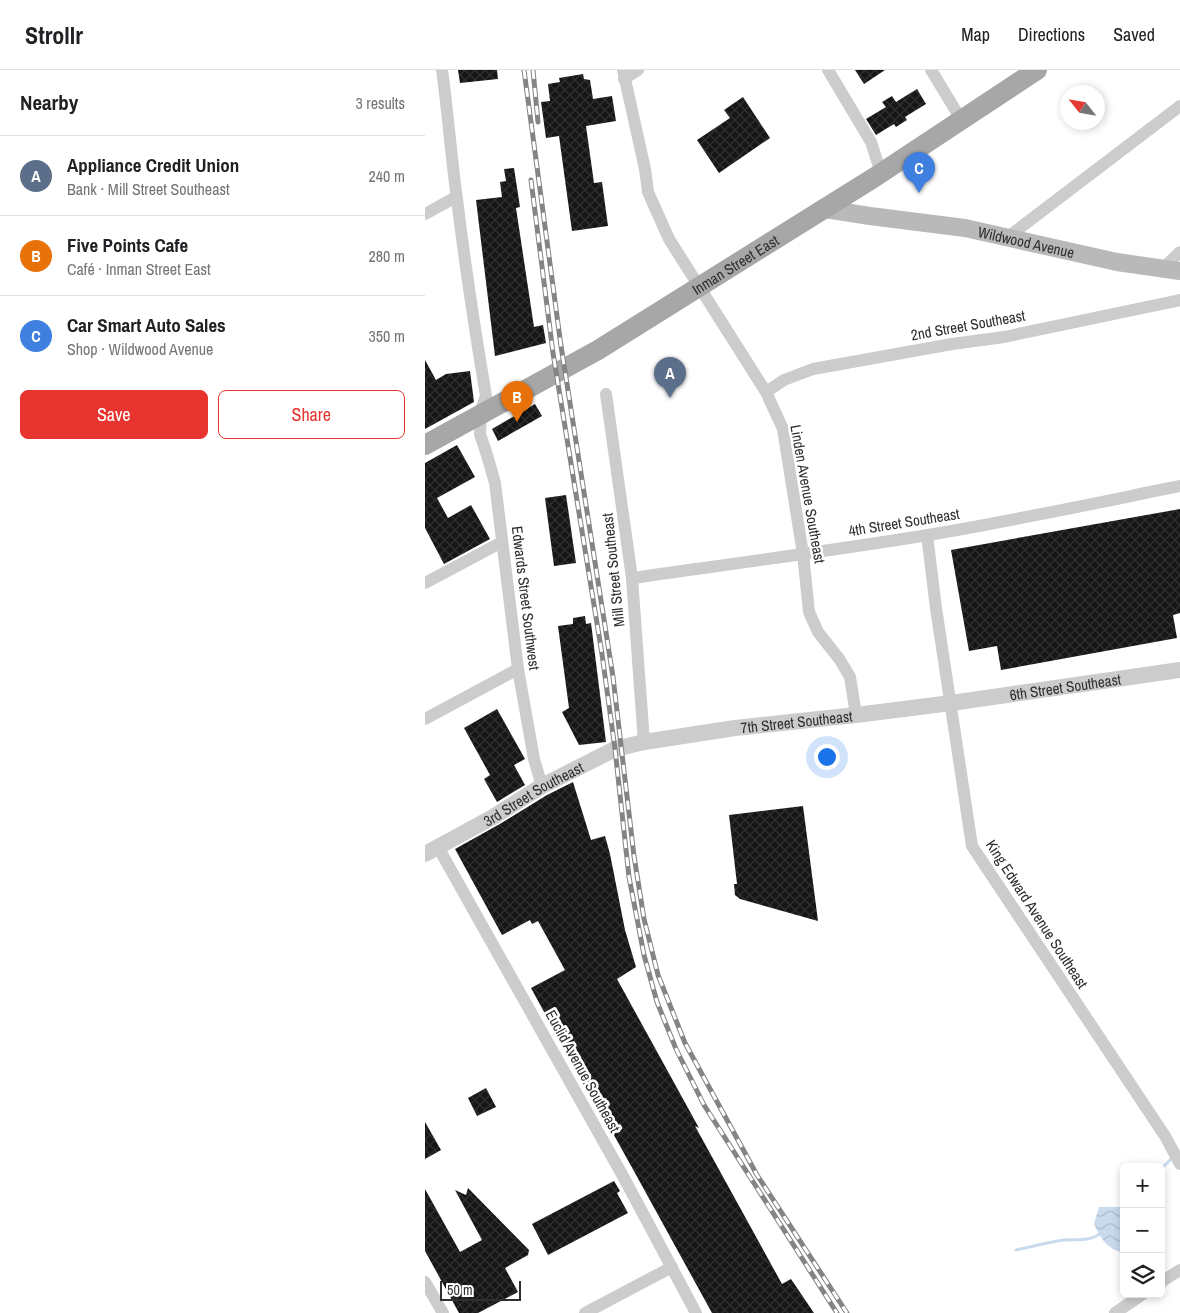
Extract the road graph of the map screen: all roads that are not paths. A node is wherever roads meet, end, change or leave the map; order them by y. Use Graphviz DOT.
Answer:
graph roads {
  1 [pos="442,70"];
  2 [pos="638,70"];
  3 [pos="828,70"];
  4 [pos="931,70"];
  5 [pos="1037,70"];
  6 [pos="623,74"];
  7 [pos="1014,76"];
  8 [pos="1180,106"];
  9 [pos="962,121"];
  10 [pos="878,175"];
  11 [pos="457,197"];
  12 [pos="825,209"];
  13 [pos="425,214"];
  14 [pos="870,216"];
  15 [pos="994,234"];
  16 [pos="1180,252"];
  17 [pos="1162,268"];
  18 [pos="1180,271"];
  19 [pos="699,287"];
  20 [pos="1180,300"];
  21 [pos="766,392"];
  22 [pos="607,394"];
  23 [pos="481,414"];
  24 [pos="425,445"];
  25 [pos="1180,486"];
  26 [pos="927,535"];
  27 [pos="502,542"];
  28 [pos="803,554"];
  29 [pos="632,578"];
  30 [pos="425,583"];
  31 [pos="518,669"];
  32 [pos="1180,670"];
  33 [pos="951,703"];
  34 [pos="856,715"];
  35 [pos="425,719"];
  36 [pos="645,742"];
  37 [pos="542,786"];
  38 [pos="431,851"];
  39 [pos="1180,1164"];
  40 [pos="672,1267"];
  41 [pos="1180,1270"];
  42 [pos="1165,1279"];
  43 [pos="425,1282"];
  44 [pos="1137,1298"];
  45 [pos="443,1313"];
  46 [pos="585,1313"];
  47 [pos="696,1313"];
  48 [pos="1115,1313"];
  1 -- 11 [label="street, Edwards Street Southwest"];
  2 -- 6 [label="street"];
  3 -- 10 [label="street"];
  4 -- 9 [label="street"];
  5 -- 7 [label="main road, Inman Street East"];
  6 -- 19 [label="street, Linden Avenue Southeast"];
  7 -- 9 [label="main road, Inman Street East"];
  8 -- 15 [label="street"];
  9 -- 10 [label="main road, Inman Street East"];
  10 -- 12 [label="main road, Inman Street East"];
  10 -- 14 [label="main road"];
  11 -- 13 [label="street"];
  11 -- 23 [label="street, Edwards Street Southwest"];
  12 -- 14 [label="main road, Wildwood Avenue"];
  12 -- 19 [label="main road, Inman Street East"];
  14 -- 15 [label="main road, Wildwood Avenue"];
  15 -- 17 [label="main road, Wildwood Avenue"];
  16 -- 17 [label="street"];
  17 -- 18 [label="main road, Wildwood Avenue"];
  19 -- 21 [label="street, Linden Avenue Southeast"];
  19 -- 23 [label="main road, Inman Street East"];
  20 -- 21 [label="street, 2nd Street Southeast"];
  21 -- 28 [label="street, Linden Avenue Southeast"];
  22 -- 29 [label="street, Mill Street Southeast"];
  23 -- 24 [label="main road, Inman Street East"];
  23 -- 27 [label="street, Edwards Street Southwest"];
  25 -- 26 [label="street, 4th Street Southeast"];
  26 -- 28 [label="street, 4th Street Southeast"];
  26 -- 33 [label="street, King Edward Avenue Southeast"];
  27 -- 30 [label="street"];
  27 -- 31 [label="street, Edwards Street Southwest"];
  28 -- 29 [label="street, 4th Street Southeast"];
  28 -- 34 [label="street, Linden Avenue Southeast"];
  29 -- 36 [label="street, Mill Street Southeast"];
  31 -- 35 [label="street"];
  31 -- 37 [label="street, Edwards Street Southwest"];
  32 -- 33 [label="street, 6th Street Southeast"];
  33 -- 34 [label="street, 7th Street Southeast"];
  33 -- 39 [label="street, King Edward Avenue Southeast"];
  34 -- 36 [label="street, 7th Street Southeast"];
  36 -- 37 [label="street, 3rd Street Southeast"];
  37 -- 38 [label="street, 3rd Street Southeast"];
  38 -- 40 [label="street, Euclid Avenue Southeast"];
  40 -- 46 [label="street"];
  40 -- 47 [label="street, Euclid Avenue Southeast"];
  41 -- 42 [label="street"];
  43 -- 45 [label="street"];
  44 -- 48 [label="street"];
}
